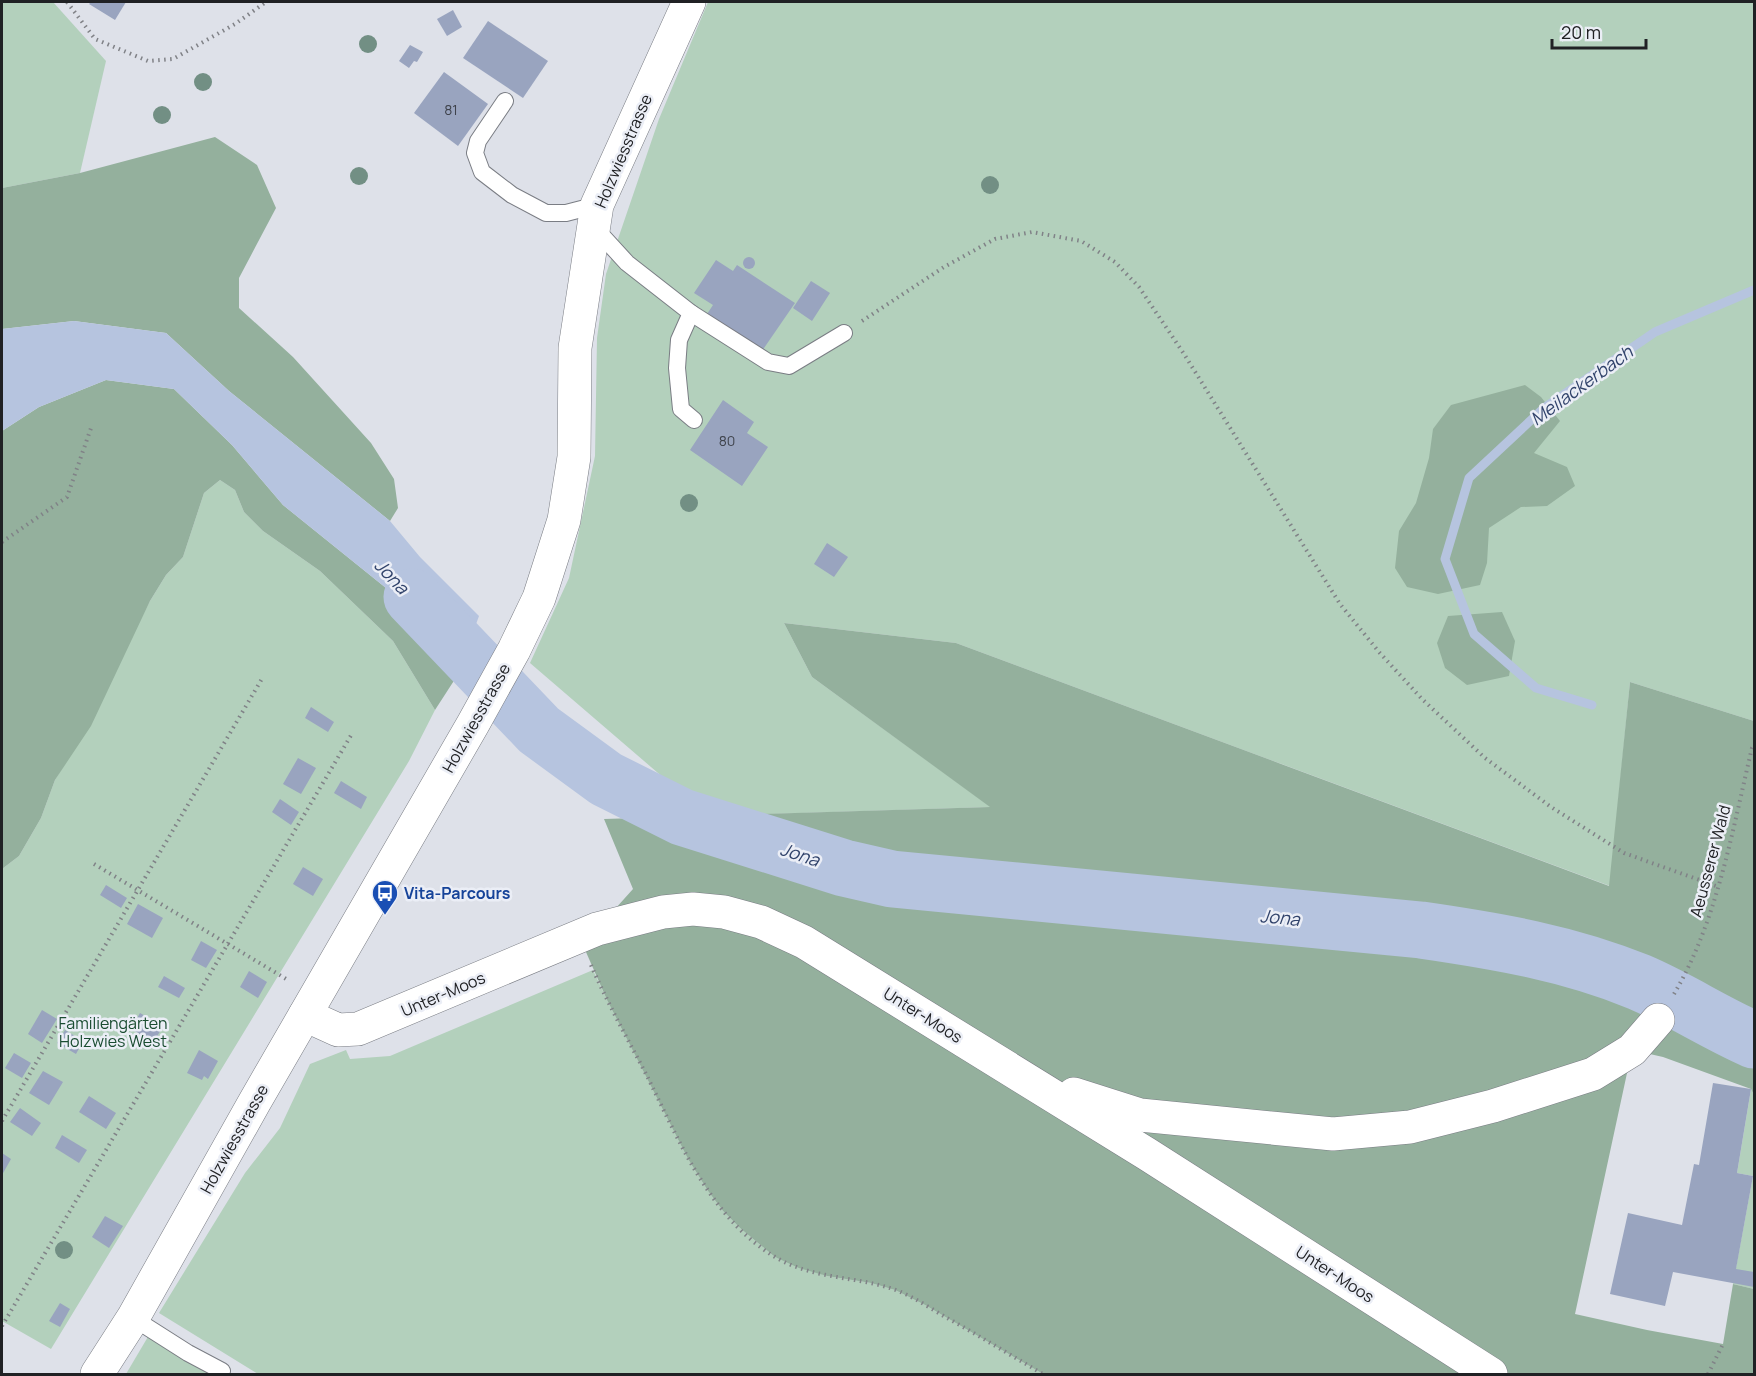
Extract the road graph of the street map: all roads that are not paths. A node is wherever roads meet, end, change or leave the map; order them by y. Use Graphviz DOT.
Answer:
graph roads {
  1 [pos="689,2"];
  2 [pos="505,101"];
  3 [pos="595,216"];
  4 [pos="690,314"];
  5 [pos="844,333"];
  6 [pos="694,420"];
  7 [pos="305,1015"];
  8 [pos="1658,1020"];
  9 [pos="1029,1081"];
  10 [pos="133,1318"];
  11 [pos="222,1371"];
  12 [pos="97,1374"];
  13 [pos="1491,1374"];
  1 -- 3 [label="street, Holzwiesstrasse"];
  2 -- 3 [label="lane"];
  3 -- 4 [label="lane"];
  3 -- 7 [label="street, Holzwiesstrasse"];
  4 -- 5 [label="lane"];
  4 -- 6 [label="lane"];
  7 -- 9 [label="street, Unter-Moos"];
  7 -- 10 [label="street, Holzwiesstrasse"];
  8 -- 9 [label="street"];
  9 -- 13 [label="street, Unter-Moos"];
  10 -- 11 [label="lane"];
  10 -- 12 [label="street, Holzwiesstrasse"];
}
